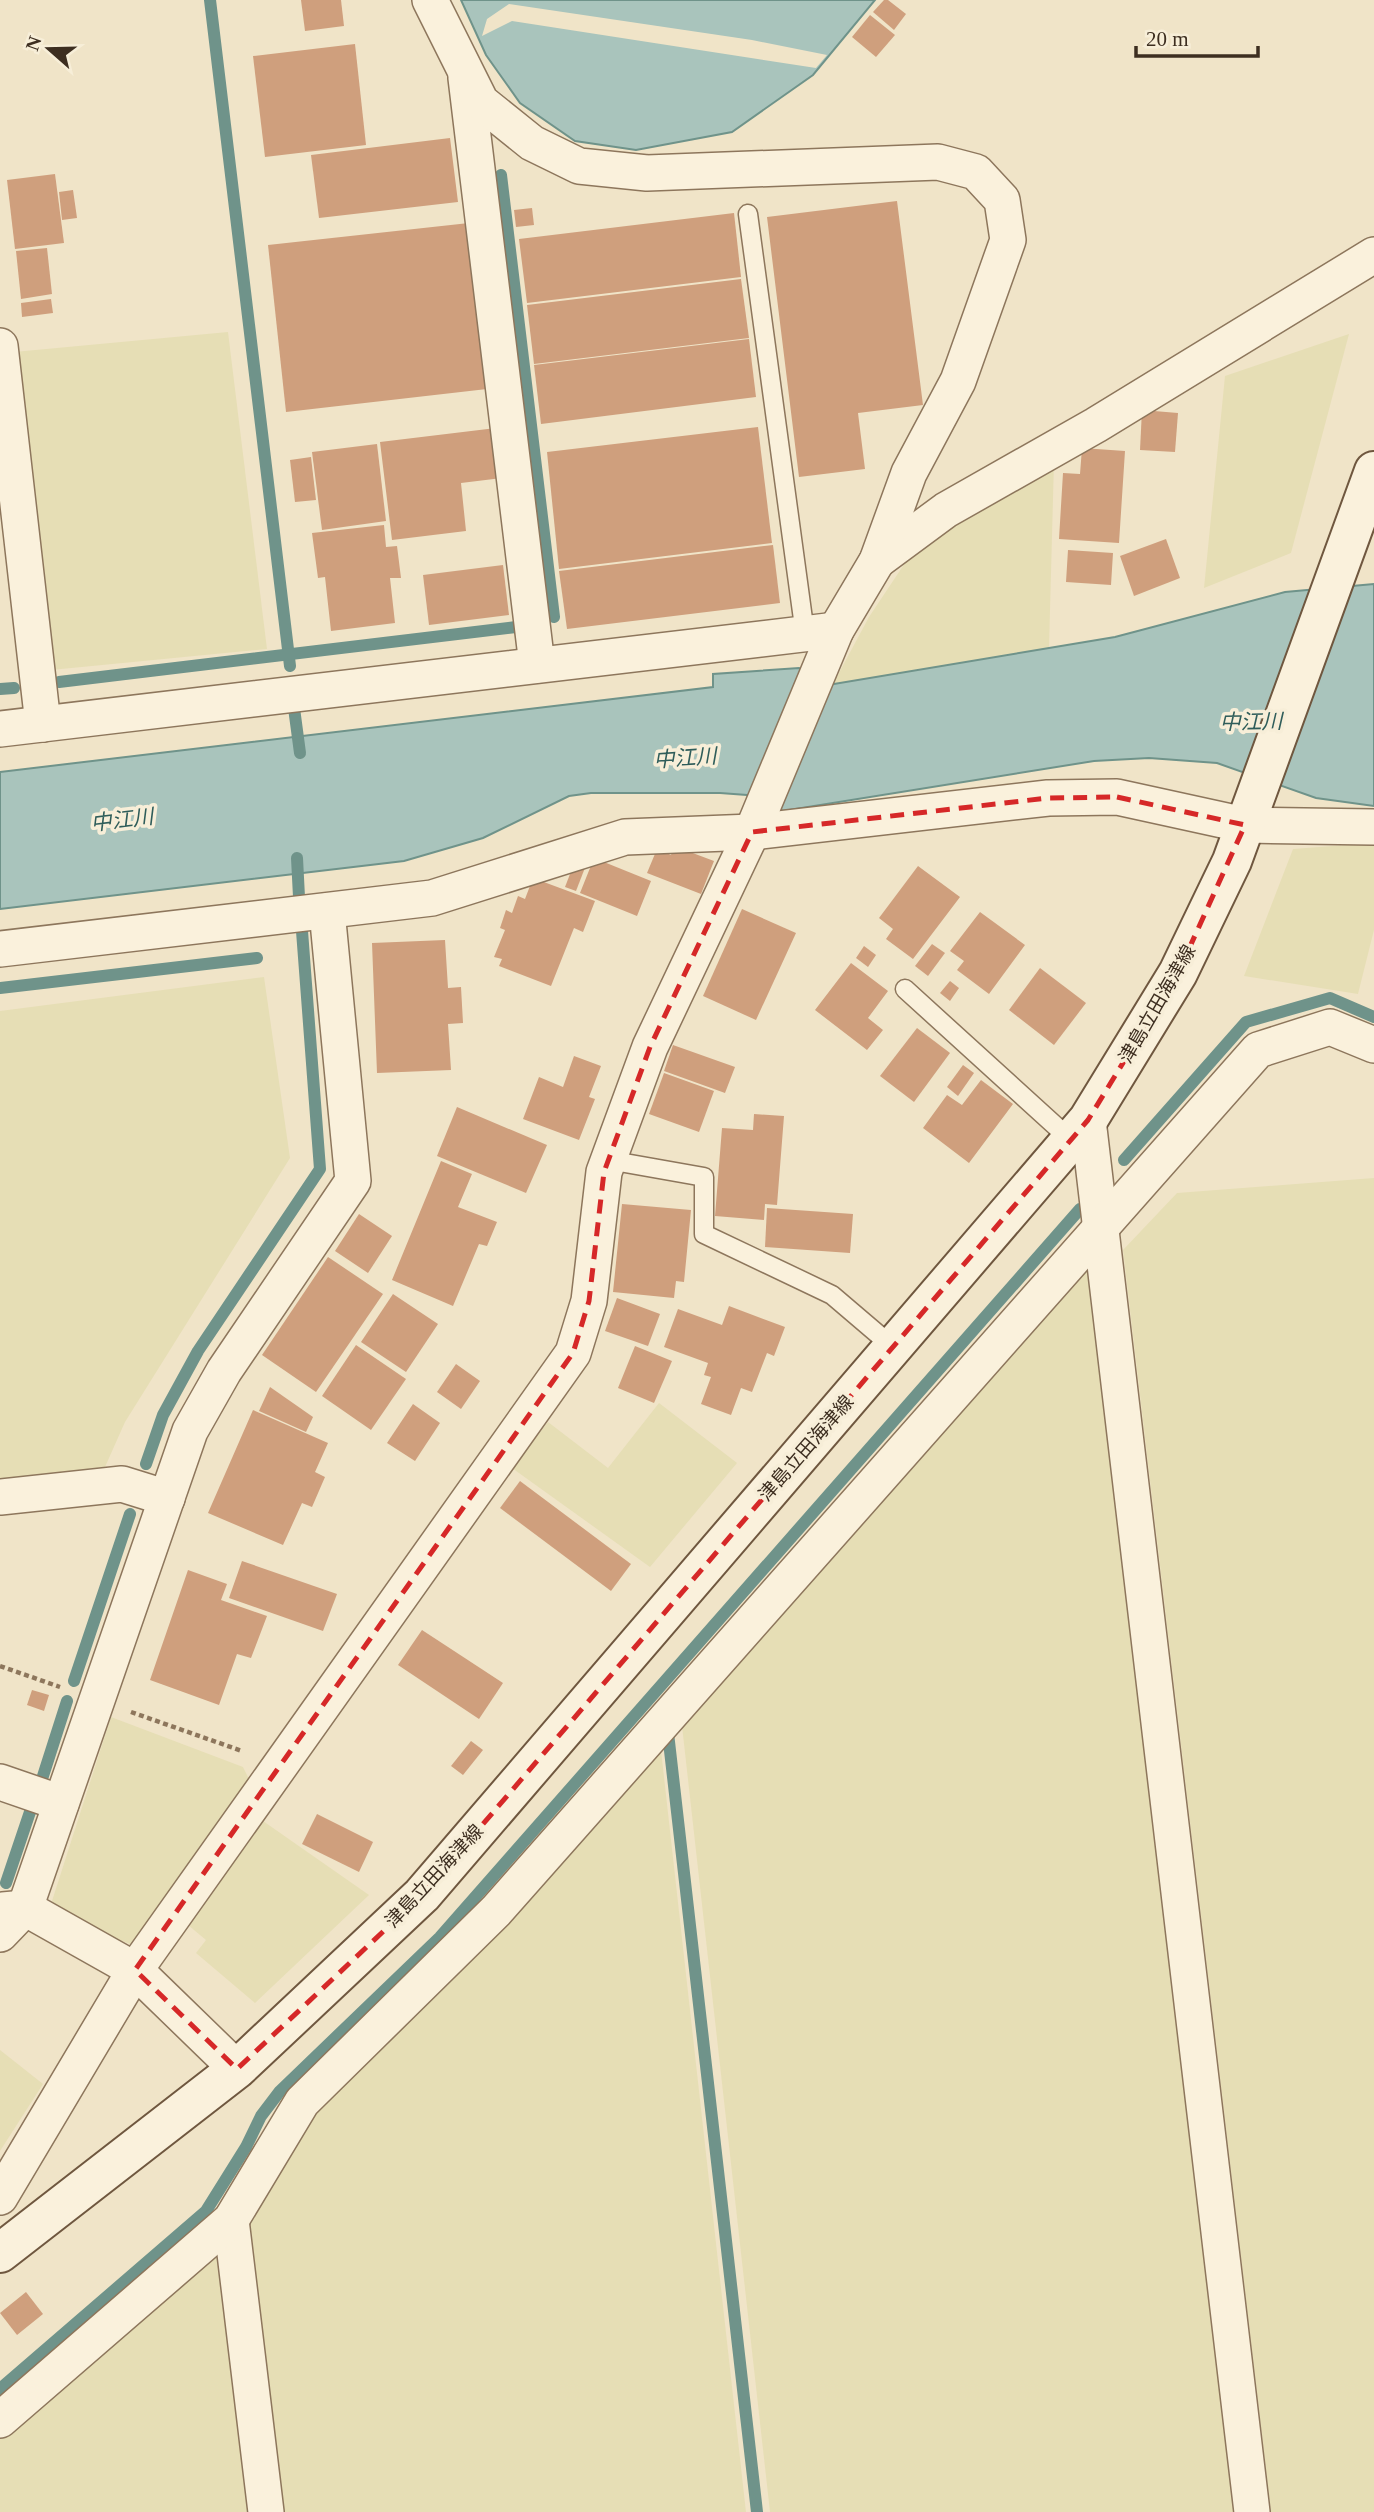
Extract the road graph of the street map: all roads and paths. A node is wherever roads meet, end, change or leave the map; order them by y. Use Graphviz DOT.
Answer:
graph roads {
  1 [pos="430,0"];
  2 [pos="466,71"];
  3 [pos="748,214"];
  4 [pos="1374,255"];
  5 [pos="0,346"];
  6 [pos="1374,471"];
  7 [pos="1354,548"];
  8 [pos="877,561"];
  9 [pos="820,632"];
  10 [pos="537,665"];
  11 [pos="43,724"];
  12 [pos="0,729"];
  13 [pos="1252,808"];
  14 [pos="755,825"];
  15 [pos="1374,827"];
  16 [pos="327,912"];
  17 [pos="0,950"];
  18 [pos="905,989"];
  19 [pos="1374,1045"];
  20 [pos="1080,1130"];
  21 [pos="608,1160"];
  22 [pos="1100,1228"];
  23 [pos="893,1347"];
  24 [pos="0,1497"];
  25 [pos="167,1498"];
  26 [pos="0,1666"];
  27 [pos="97,1700"];
  28 [pos="282,1766"];
  29 [pos="0,1782"];
  30 [pos="61,1803"];
  31 [pos="13,1909"];
  32 [pos="0,1934"];
  33 [pos="135,1970"];
  34 [pos="237,2069"];
  35 [pos="0,2197"];
  36 [pos="231,2220"];
  37 [pos="0,2253"];
  38 [pos="0,2420"];
  39 [pos="266,2512"];
  40 [pos="1252,2512"];
  1 -- 2 [label="street"];
  2 -- 8 [label="street"];
  2 -- 10 [label="street"];
  3 -- 9 [label="lane"];
  4 -- 8 [label="street"];
  5 -- 11 [label="street"];
  6 -- 7 [label="main road, 津島立田海津線"];
  7 -- 13 [label="main road, 津島立田海津線"];
  8 -- 9 [label="street"];
  9 -- 10 [label="street"];
  9 -- 14 [label="street"];
  10 -- 11 [label="street"];
  11 -- 12 [label="street"];
  13 -- 14 [label="street"];
  13 -- 15 [label="street"];
  13 -- 20 [label="main road, 津島立田海津線"];
  14 -- 16 [label="street"];
  14 -- 21 [label="street"];
  16 -- 17 [label="street"];
  16 -- 25 [label="street"];
  18 -- 20 [label="lane"];
  19 -- 22 [label="street"];
  20 -- 22 [label="street"];
  20 -- 23 [label="main road, 津島立田海津線"];
  21 -- 23 [label="lane"];
  21 -- 28 [label="street"];
  22 -- 36 [label="street"];
  22 -- 40 [label="street"];
  23 -- 34 [label="main road, 津島立田海津線"];
  24 -- 25 [label="street"];
  25 -- 27 [label="street"];
  26 -- 27 [label="path"];
  27 -- 28 [label="path"];
  27 -- 30 [label="street"];
  28 -- 33 [label="street"];
  29 -- 30 [label="street"];
  30 -- 31 [label="street"];
  31 -- 32 [label="street"];
  31 -- 33 [label="street"];
  33 -- 34 [label="street"];
  33 -- 35 [label="street"];
  34 -- 37 [label="main road, 津島立田海津線"];
  36 -- 38 [label="street"];
  36 -- 39 [label="street"];
}
